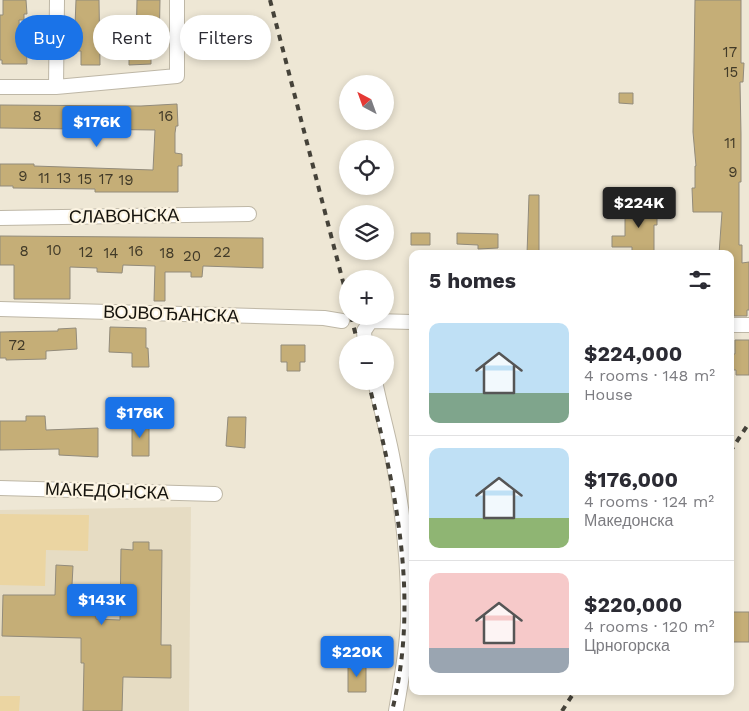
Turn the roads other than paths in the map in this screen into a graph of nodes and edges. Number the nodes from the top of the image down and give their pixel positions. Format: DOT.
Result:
graph roads {
  1 [pos="57,0"];
  2 [pos="177,0"];
  3 [pos="0,87"];
  4 [pos="56,87"];
  5 [pos="249,214"];
  6 [pos="0,218"];
  7 [pos="0,309"];
  8 [pos="339,320"];
  9 [pos="409,322"];
  10 [pos="734,325"];
  11 [pos="749,325"];
  12 [pos="364,335"];
  13 [pos="376,390"];
  14 [pos="0,488"];
  15 [pos="215,494"];
  16 [pos="396,711"];
  1 -- 4 [label="street"];
  2 -- 4 [label="street"];
  3 -- 4 [label="street"];
  5 -- 6 [label="street, СЛАВОНСКА"];
  7 -- 8 [label="street, ВОЈВОЂАНСКА"];
  9 -- 12 [label="street"];
  10 -- 11 [label="street"];
  13 -- 16 [label="street"];
  14 -- 15 [label="street, МАКЕДОНСКА"];
}
